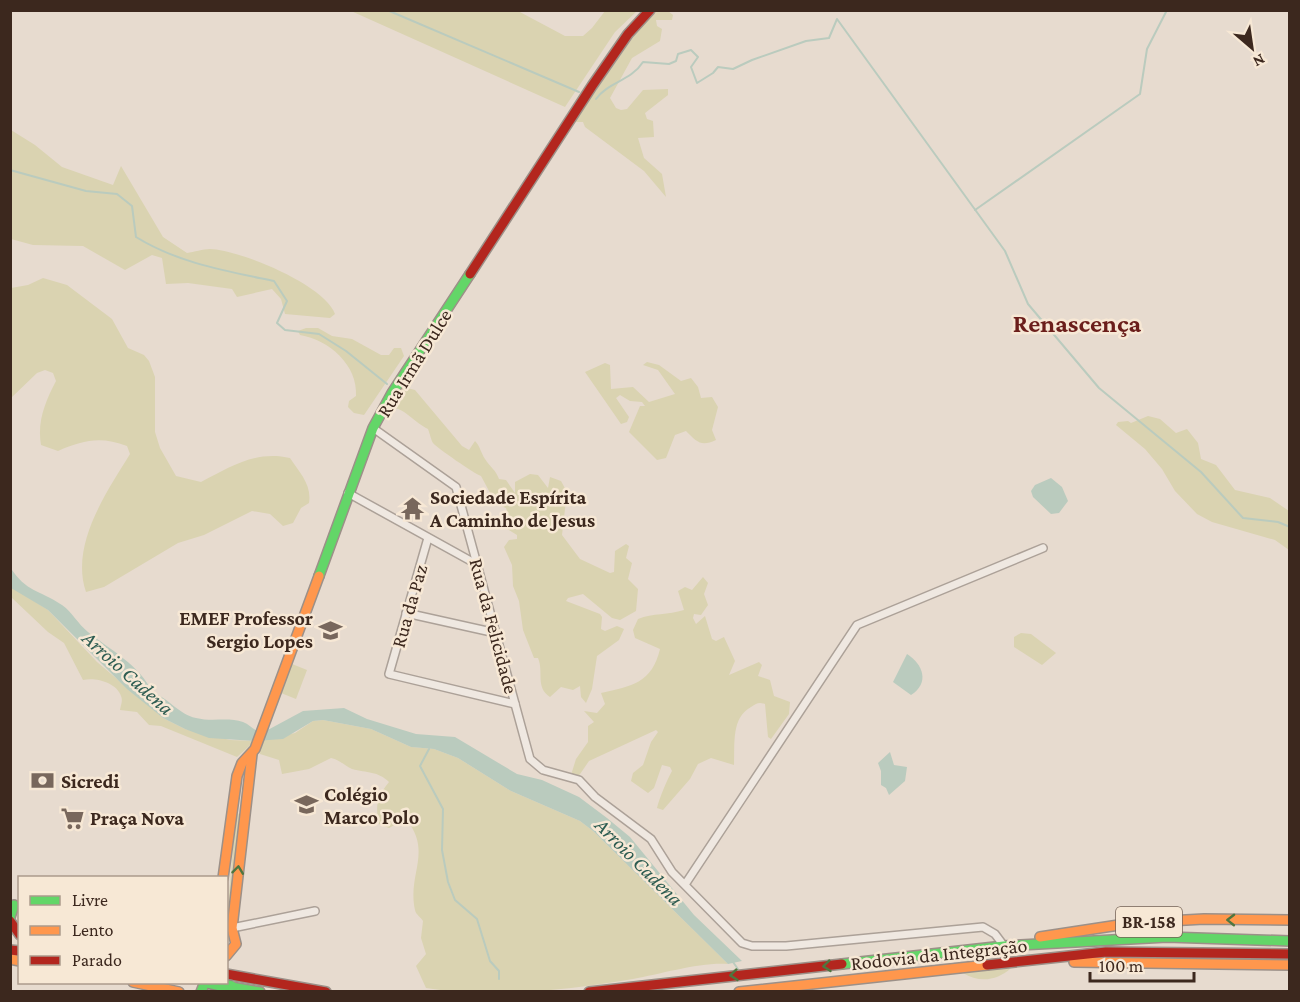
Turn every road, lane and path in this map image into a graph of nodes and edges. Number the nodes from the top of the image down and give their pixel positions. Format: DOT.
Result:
graph roads {
  1 [pos="650,10"];
  2 [pos="373,428"];
  3 [pos="348,493"];
  4 [pos="428,538"];
  5 [pos="1043,548"];
  6 [pos="478,565"];
  7 [pos="406,613"];
  8 [pos="496,633"];
  9 [pos="515,704"];
  10 [pos="253,751"];
  11 [pos="233,793"];
  12 [pos="245,810"];
  13 [pos="223,876"];
  14 [pos="686,883"];
  15 [pos="13,910"];
  16 [pos="315,911"];
  17 [pos="1290,920"];
  18 [pos="229,926"];
  19 [pos="18,928"];
  20 [pos="1290,941"];
  21 [pos="1007,946"];
  22 [pos="228,954"];
  23 [pos="1290,954"];
  24 [pos="1046,957"];
  25 [pos="1290,965"];
  26 [pos="230,979"];
  27 [pos="142,984"];
  28 [pos="179,992"];
  29 [pos="260,992"];
  30 [pos="326,992"];
  31 [pos="589,992"];
  32 [pos="739,992"];
  1 -- 2 [label="main road, Rua Irmã Dulce"];
  2 -- 3 [label="main road, Rua Irmã Dulce"];
  2 -- 6 [label="street, Rua da Felicidade"];
  3 -- 4 [label="street"];
  3 -- 10 [label="main road, Rua Irmã Dulce"];
  4 -- 6 [label="street"];
  4 -- 7 [label="street, Rua da Paz"];
  5 -- 14 [label="street"];
  6 -- 8 [label="street, Rua da Felicidade"];
  7 -- 8 [label="street"];
  7 -- 9 [label="street, Rua da Paz"];
  8 -- 9 [label="street, Rua da Felicidade"];
  9 -- 14 [label="street, Rua da Felicidade"];
  10 -- 11 [label="main road, Rua Irmã Dulce"];
  10 -- 12 [label="main road, Rua Irmã Dulce"];
  11 -- 12 [label="main road"];
  11 -- 13 [label="main road, Rua Irmã Dulce"];
  18 -- 12 [label="main road, Rua Irmã Dulce, one-way"];
  14 -- 21 [label="street"];
  15 -- 19 [label="main road"];
  16 -- 18 [label="street"];
  17 -- 21 [label="main road, BR-158, one-way"];
  18 -- 22 [label="main road, Rua Irmã Dulce"];
  20 -- 21 [label="main road, Rodovia da Integração"];
  21 -- 31 [label="main road, Rodovia da Integração / BR-158, one-way"];
  23 -- 24 [label="main road, Rodovia da Integração"];
  24 -- 25 [label="main road, BR-158"];
  24 -- 32 [label="main road, Rodovia da Integração / BR-158"];
  26 -- 29 [label="main road"];
  26 -- 30 [label="main road"];
  27 -- 28 [label="main road"];
}
